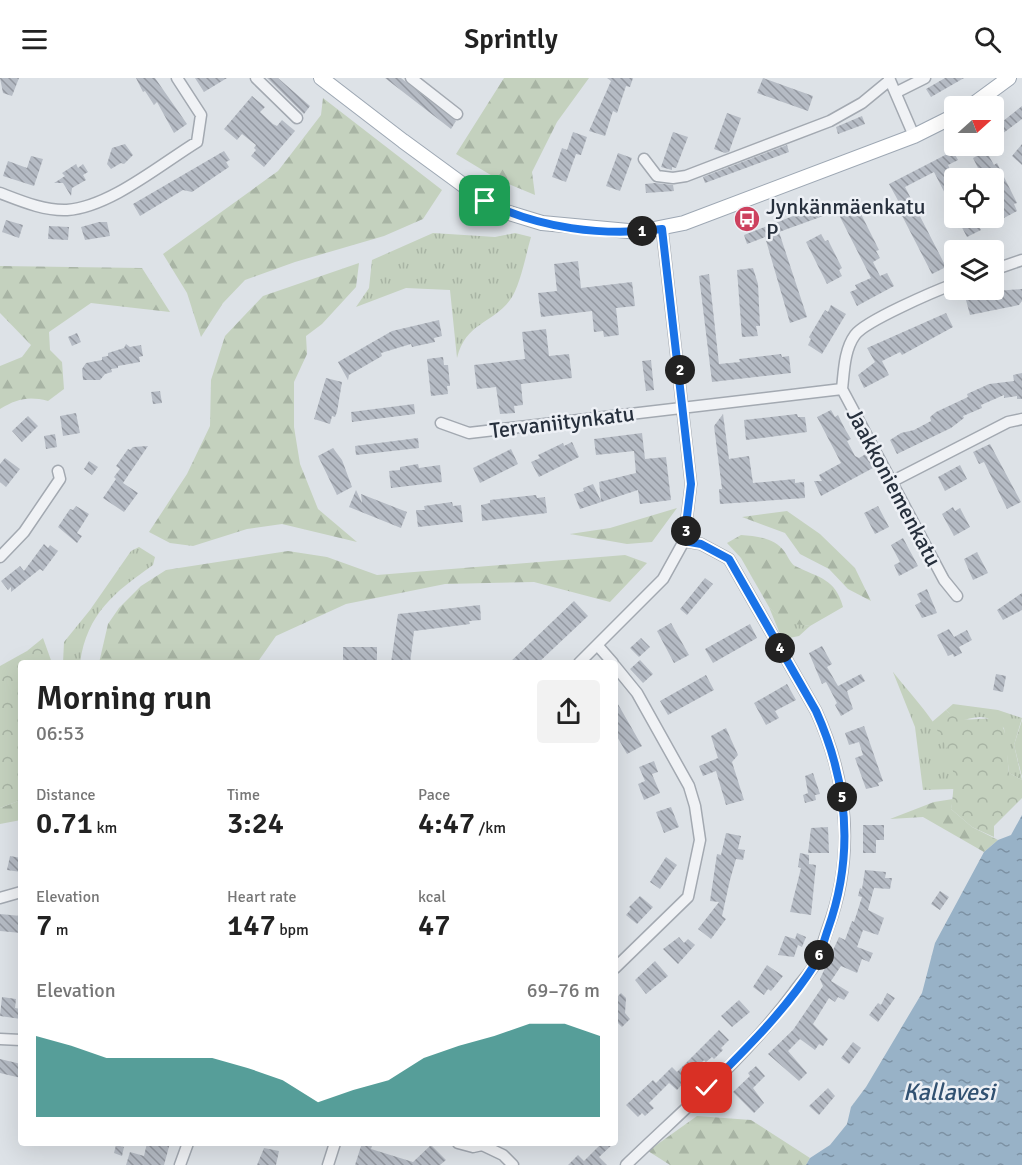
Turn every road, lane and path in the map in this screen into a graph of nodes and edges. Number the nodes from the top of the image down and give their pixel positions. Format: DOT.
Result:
graph roads {
  1 [pos="177,78"];
  2 [pos="256,78"];
  3 [pos="321,78"];
  4 [pos="411,78"];
  5 [pos="926,78"];
  6 [pos="1009,78"];
  7 [pos="889,79"];
  8 [pos="897,92"];
  9 [pos="985,96"];
  10 [pos="457,114"];
  11 [pos="297,118"];
  12 [pos="944,121"];
  13 [pos="914,136"];
  14 [pos="644,159"];
  15 [pos="0,193"];
  16 [pos="662,229"];
  17 [pos="1022,260"];
  18 [pos="1004,266"];
  19 [pos="944,288"];
  20 [pos="842,389"];
  21 [pos="683,408"];
  22 [pos="1022,419"];
  23 [pos="441,423"];
  24 [pos="58,471"];
  25 [pos="893,481"];
  26 [pos="684,541"];
  27 [pos="0,557"];
  28 [pos="957,596"];
  29 [pos="598,646"];
  30 [pos="582,660"];
  31 [pos="610,660"];
  32 [pos="618,669"];
  33 [pos="18,893"];
  34 [pos="0,898"];
  35 [pos="618,965"];
  36 [pos="0,1039"];
  37 [pos="18,1040"];
  38 [pos="187,1146"];
  39 [pos="334,1146"];
  40 [pos="486,1146"];
  41 [pos="180,1165"];
  42 [pos="328,1165"];
  43 [pos="513,1165"];
  44 [pos="626,1165"];
  1 -- 15 [label="street"];
  2 -- 11 [label="street"];
  3 -- 16 [label="main road"];
  4 -- 10 [label="street"];
  5 -- 8 [label="street"];
  6 -- 9 [label="main road"];
  7 -- 8 [label="street"];
  7 -- 14 [label="street"];
  8 -- 13 [label="street"];
  12 -- 13 [label="main road"];
  13 -- 16 [label="main road"];
  16 -- 21 [label="street"];
  17 -- 18 [label="street"];
  19 -- 20 [label="street"];
  20 -- 21 [label="street, Jaakkoniemenkatu"];
  20 -- 25 [label="street, Jaakkoniemenkatu"];
  21 -- 23 [label="street, Tervaniitynkatu"];
  21 -- 26 [label="street"];
  22 -- 25 [label="street"];
  24 -- 27 [label="street"];
  25 -- 28 [label="street, Jaakkoniemenkatu"];
  26 -- 29 [label="street"];
  26 -- 44 [label="street"];
  29 -- 30 [label="street"];
  29 -- 31 [label="street"];
  32 -- 35 [label="street"];
  33 -- 34 [label="street"];
  36 -- 37 [label="street"];
  38 -- 41 [label="street"];
  39 -- 42 [label="street"];
  40 -- 43 [label="street"];
}
